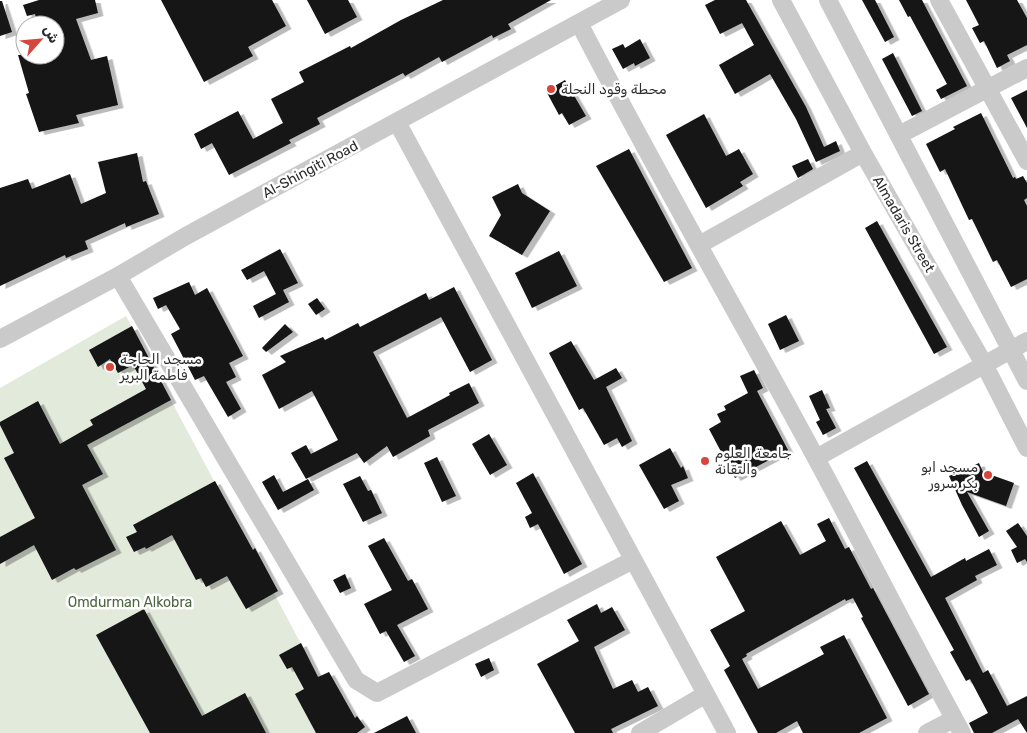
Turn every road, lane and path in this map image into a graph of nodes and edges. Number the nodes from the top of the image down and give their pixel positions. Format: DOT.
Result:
graph roads {
  1 [pos="621,0"];
  2 [pos="780,0"];
  3 [pos="828,0"];
  4 [pos="939,0"];
  5 [pos="579,23"];
  6 [pos="1027,68"];
  7 [pos="988,89"];
  8 [pos="397,122"];
  9 [pos="899,135"];
  10 [pos="864,153"];
  11 [pos="1027,161"];
  12 [pos="699,245"];
  13 [pos="118,276"];
  14 [pos="0,339"];
  15 [pos="1027,341"];
  16 [pos="1010,350"];
  17 [pos="984,364"];
  18 [pos="1027,381"];
  19 [pos="1027,448"];
  20 [pos="816,458"];
  21 [pos="633,560"];
  22 [pos="706,694"];
  23 [pos="958,726"];
  24 [pos="640,733"];
  25 [pos="727,733"];
  26 [pos="927,733"];
  1 -- 5 [label="street, Al-Shingiti Road"];
  2 -- 10 [label="street, Almadaris Street"];
  3 -- 9 [label="street"];
  4 -- 7 [label="street"];
  5 -- 8 [label="street, Al-Shingiti Road"];
  5 -- 12 [label="street"];
  6 -- 7 [label="street"];
  7 -- 9 [label="street"];
  7 -- 11 [label="street"];
  8 -- 13 [label="street, Al-Shingiti Road"];
  8 -- 21 [label="street"];
  9 -- 16 [label="street"];
  10 -- 12 [label="street"];
  10 -- 17 [label="street, Almadaris Street"];
  12 -- 20 [label="street"];
  13 -- 14 [label="street, Al-Shingiti Road"];
  13 -- 21 [label="street"];
  15 -- 16 [label="street"];
  16 -- 17 [label="street"];
  16 -- 18 [label="street"];
  17 -- 19 [label="street, Almadaris Street"];
  17 -- 20 [label="street"];
  20 -- 23 [label="street"];
  21 -- 22 [label="street"];
  22 -- 24 [label="street"];
  22 -- 25 [label="street"];
  23 -- 26 [label="street"];
}
